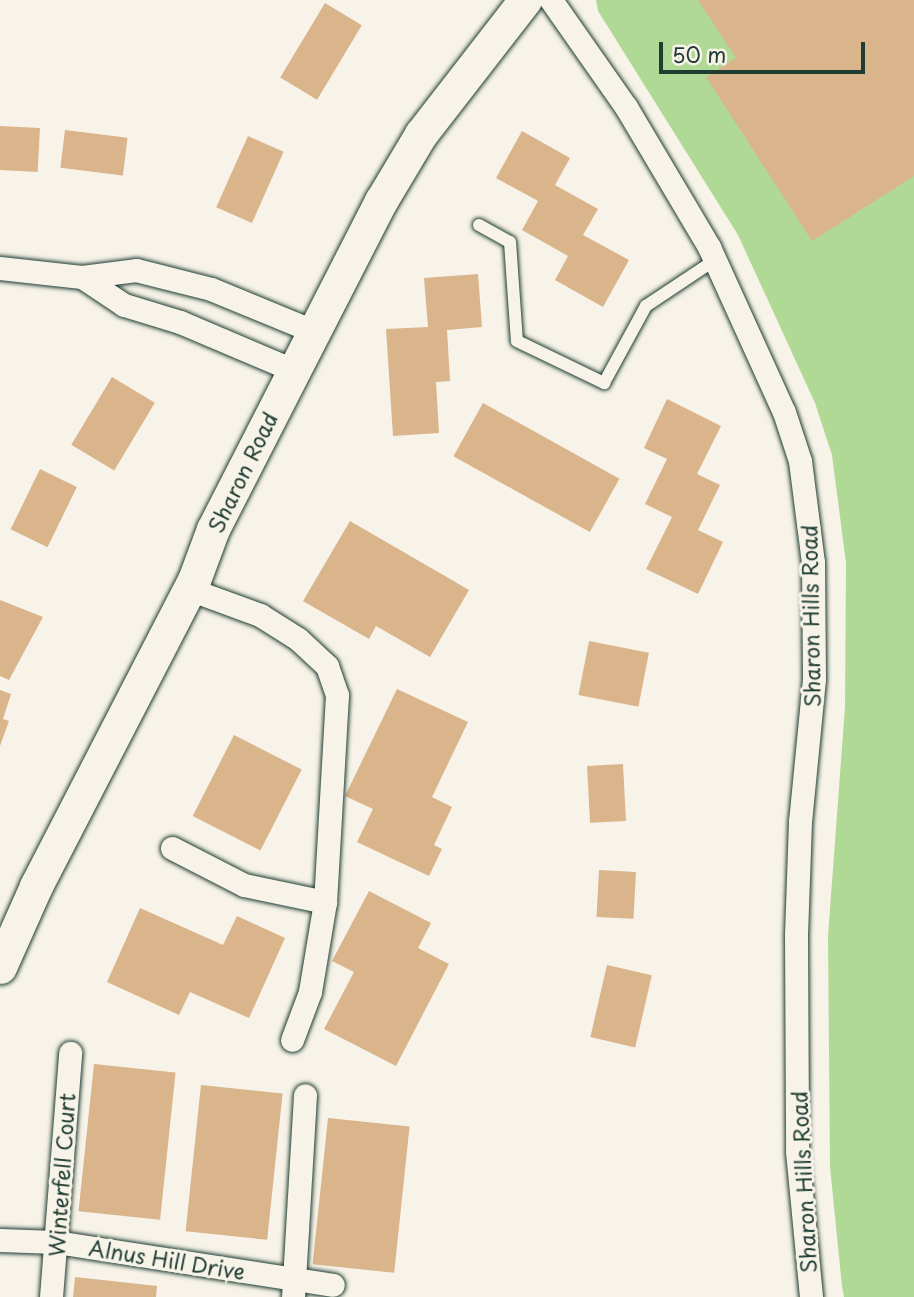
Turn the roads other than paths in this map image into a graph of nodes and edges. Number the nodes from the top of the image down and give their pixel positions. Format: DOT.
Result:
graph roads {
  1 [pos="525,0"];
  2 [pos="551,0"];
  3 [pos="479,225"];
  4 [pos="715,260"];
  5 [pos="0,268"];
  6 [pos="82,277"];
  7 [pos="313,331"];
  8 [pos="293,370"];
  9 [pos="189,589"];
  10 [pos="172,848"];
  11 [pos="325,902"];
  12 [pos="0,967"];
  13 [pos="292,1040"];
  14 [pos="70,1053"];
  15 [pos="305,1095"];
  16 [pos="0,1240"];
  17 [pos="56,1242"];
  18 [pos="332,1285"];
  19 [pos="294,1288"];
  20 [pos="51,1297"];
  21 [pos="811,1297"];
  1 -- 7 [label="main road, Sharon Road"];
  2 -- 4 [label="street, Sharon Hills Road"];
  3 -- 4 [label="lane"];
  4 -- 21 [label="street, Sharon Hills Road"];
  5 -- 6 [label="street"];
  6 -- 7 [label="street"];
  6 -- 8 [label="street"];
  7 -- 8 [label="main road, Sharon Road"];
  8 -- 9 [label="main road, Sharon Road"];
  9 -- 11 [label="street"];
  9 -- 12 [label="main road, Sharon Road"];
  10 -- 11 [label="street"];
  11 -- 13 [label="street"];
  14 -- 17 [label="street, Winterfell Court"];
  15 -- 19 [label="street"];
  16 -- 17 [label="street, Alnus Hill Drive"];
  17 -- 19 [label="street, Alnus Hill Drive"];
  17 -- 20 [label="street, Winterfell Court"];
  18 -- 19 [label="street, Alnus Hill Drive"];
}
